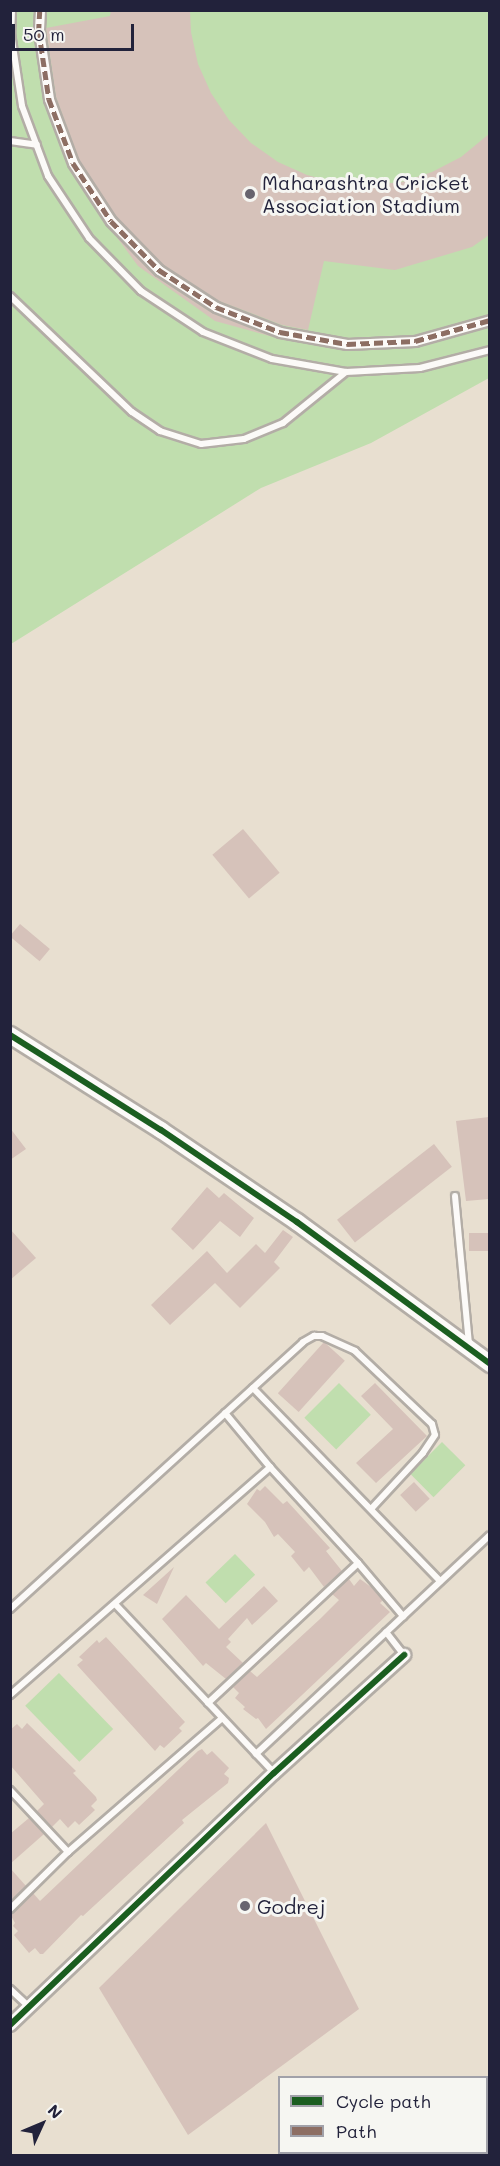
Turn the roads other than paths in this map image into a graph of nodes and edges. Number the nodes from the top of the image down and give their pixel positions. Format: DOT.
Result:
graph roads {
  1 [pos="12,10"];
  2 [pos="40,10"];
  3 [pos="11,33"];
  4 [pos="10,141"];
  5 [pos="37,145"];
  6 [pos="10,296"];
  7 [pos="489,320"];
  8 [pos="489,350"];
  9 [pos="346,372"];
  10 [pos="10,1035"];
  11 [pos="455,1197"];
  12 [pos="470,1350"];
  13 [pos="489,1364"];
  14 [pos="253,1388"];
  15 [pos="225,1413"];
  16 [pos="270,1467"];
  17 [pos="371,1509"];
  18 [pos="489,1535"];
  19 [pos="358,1563"];
  20 [pos="440,1581"];
  21 [pos="115,1604"];
  22 [pos="10,1609"];
  23 [pos="403,1616"];
  24 [pos="386,1632"];
  25 [pos="404,1656"];
  26 [pos="10,1695"];
  27 [pos="208,1703"];
  28 [pos="222,1718"];
  29 [pos="256,1754"];
  30 [pos="274,1773"];
  31 [pos="10,1790"];
  32 [pos="68,1852"];
  33 [pos="10,1909"];
  34 [pos="10,1989"];
  35 [pos="29,2007"];
  36 [pos="10,2025"];
  1 -- 3 [label="lane"];
  2 -- 7 [label="street"];
  3 -- 5 [label="lane"];
  4 -- 5 [label="lane"];
  5 -- 9 [label="lane"];
  6 -- 9 [label="lane"];
  8 -- 9 [label="lane"];
  10 -- 12 [label="street"];
  11 -- 12 [label="lane"];
  12 -- 13 [label="street"];
  14 -- 15 [label="lane"];
  14 -- 17 [label="lane"];
  14 -- 17 [label="lane"];
  15 -- 16 [label="lane"];
  15 -- 22 [label="lane"];
  16 -- 19 [label="lane"];
  16 -- 21 [label="lane"];
  17 -- 20 [label="lane"];
  18 -- 20 [label="lane"];
  19 -- 23 [label="lane"];
  19 -- 27 [label="lane"];
  20 -- 23 [label="lane"];
  21 -- 26 [label="lane"];
  21 -- 27 [label="lane"];
  23 -- 24 [label="lane"];
  24 -- 25 [label="lane"];
  24 -- 29 [label="lane"];
  25 -- 30 [label="street"];
  27 -- 28 [label="lane"];
  28 -- 29 [label="lane"];
  28 -- 32 [label="lane"];
  29 -- 30 [label="lane"];
  30 -- 35 [label="street"];
  31 -- 32 [label="lane"];
  32 -- 33 [label="lane"];
  34 -- 35 [label="lane"];
  35 -- 36 [label="street"];
}
